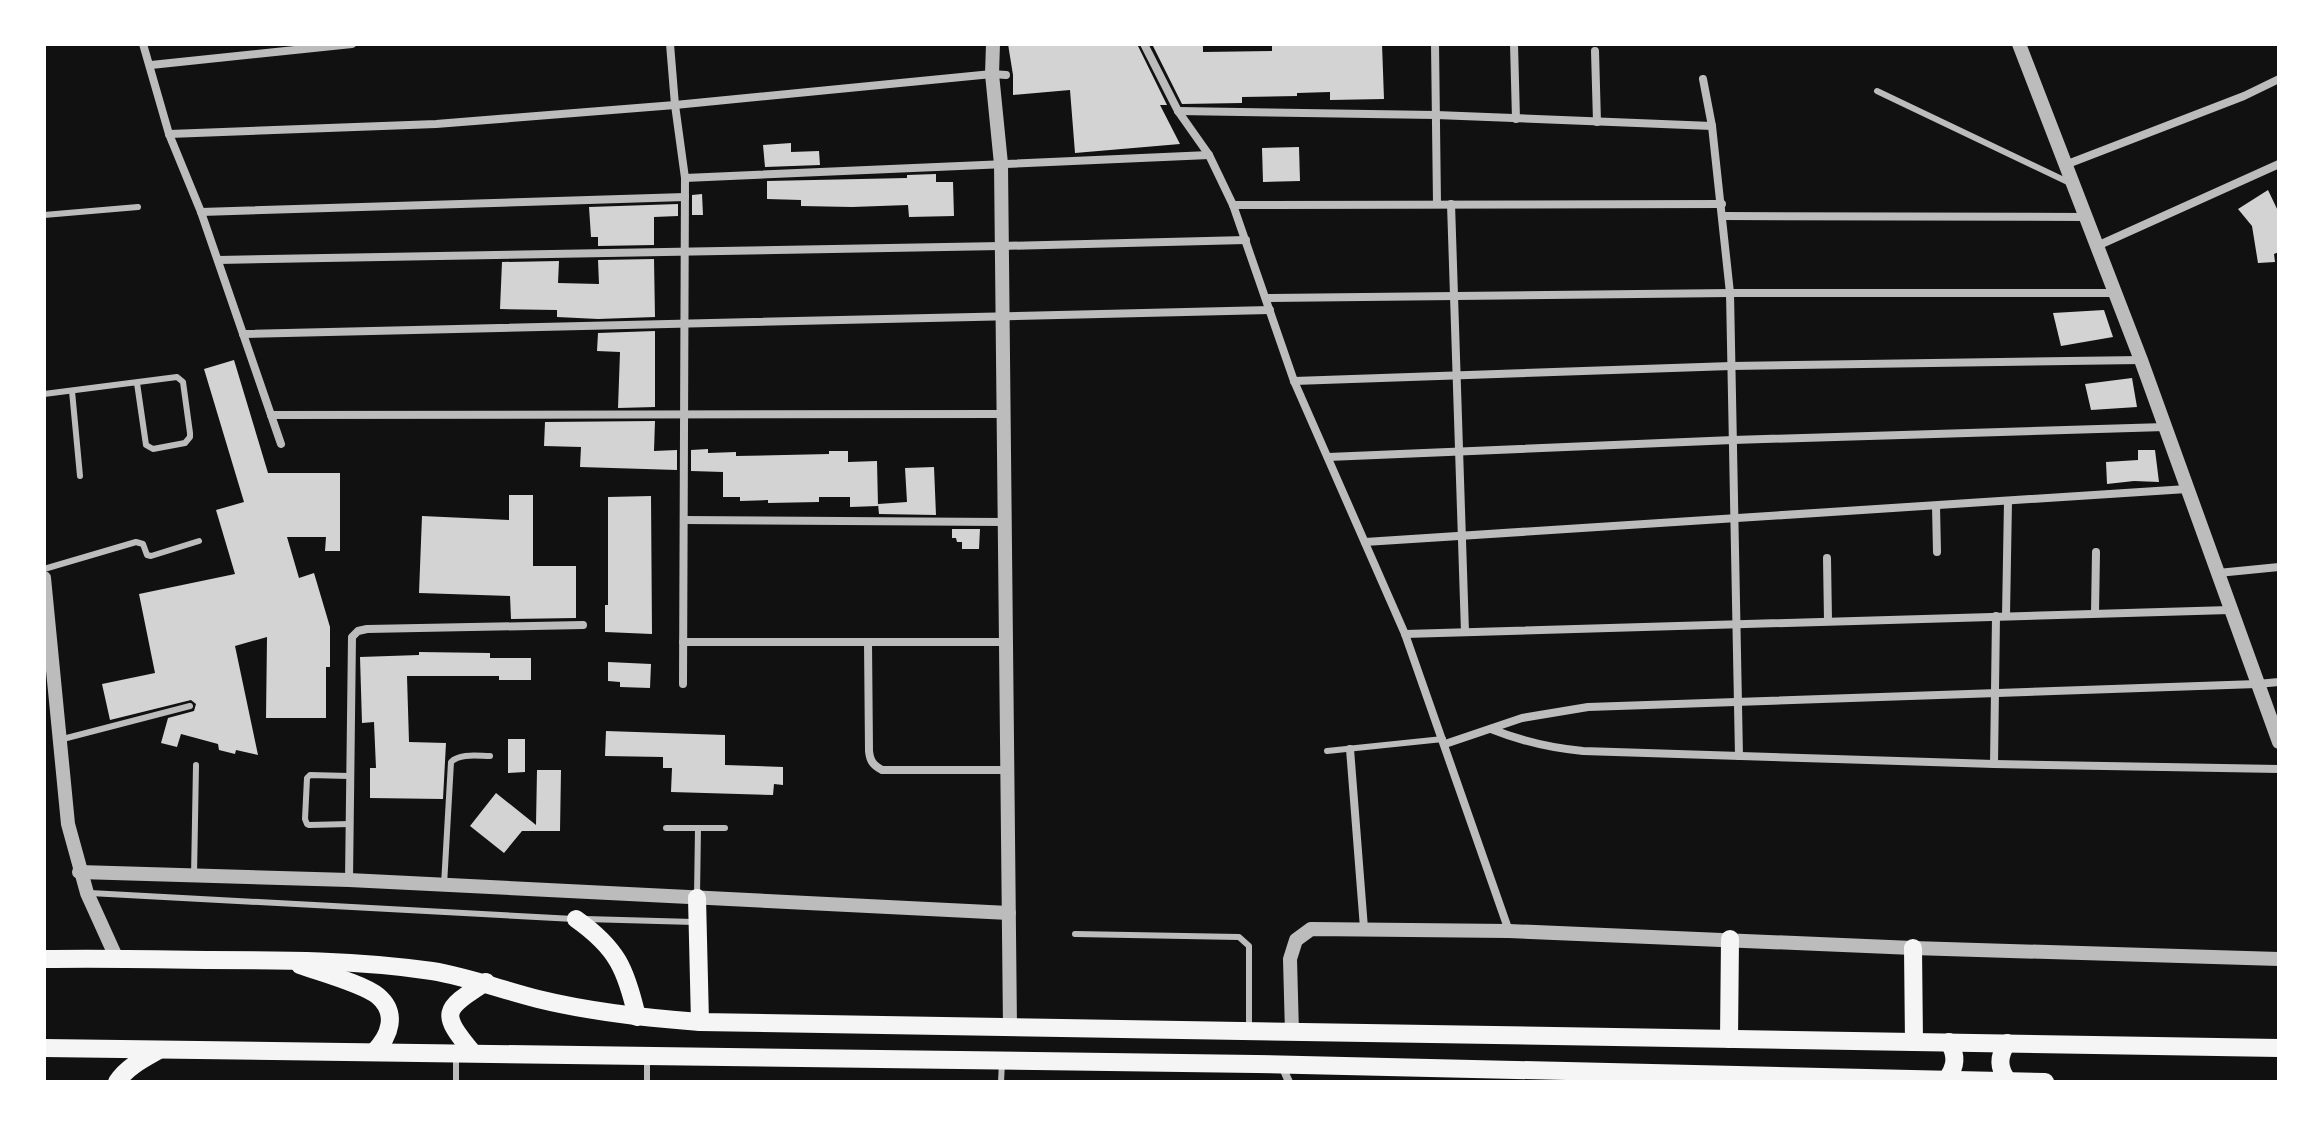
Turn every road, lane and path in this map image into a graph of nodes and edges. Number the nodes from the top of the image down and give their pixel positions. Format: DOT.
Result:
graph roads {
  1 [pos="143,44"];
  2 [pos="352,44"];
  3 [pos="670,44"];
  4 [pos="993,44"];
  5 [pos="1144,44"];
  6 [pos="1435,44"];
  7 [pos="1514,44"];
  8 [pos="2019,44"];
  9 [pos="1595,51"];
  10 [pos="151,65"];
  11 [pos="999,75"];
  12 [pos="1703,79"];
  13 [pos="2279,79"];
  14 [pos="1877,91"];
  15 [pos="675,105"];
  16 [pos="1178,111"];
  17 [pos="1436,115"];
  18 [pos="1516,119"];
  19 [pos="1597,122"];
  20 [pos="1712,126"];
  21 [pos="169,134"];
  22 [pos="1209,155"];
  23 [pos="1001,164"];
  24 [pos="2279,164"];
  25 [pos="2065,165"];
  26 [pos="685,178"];
  27 [pos="2073,185"];
  28 [pos="685,197"];
  29 [pos="1437,204"];
  30 [pos="1451,204"];
  31 [pos="1722,204"];
  32 [pos="1233,205"];
  33 [pos="138,207"];
  34 [pos="201,212"];
  35 [pos="44,215"];
  36 [pos="1723,216"];
  37 [pos="2085,217"];
  38 [pos="1246,240"];
  39 [pos="1001,246"];
  40 [pos="2097,246"];
  41 [pos="685,252"];
  42 [pos="218,260"];
  43 [pos="1730,293"];
  44 [pos="2115,293"];
  45 [pos="1455,296"];
  46 [pos="1266,298"];
  47 [pos="1270,310"];
  48 [pos="1002,316"];
  49 [pos="685,324"];
  50 [pos="243,334"];
  51 [pos="2141,360"];
  52 [pos="1731,366"];
  53 [pos="1457,375"];
  54 [pos="1294,381"];
  55 [pos="137,383"];
  56 [pos="72,391"];
  57 [pos="44,394"];
  58 [pos="684,414"];
  59 [pos="1002,414"];
  60 [pos="271,415"];
  61 [pos="2165,427"];
  62 [pos="1733,440"];
  63 [pos="281,444"];
  64 [pos="1460,452"];
  65 [pos="1328,457"];
  66 [pos="80,476"];
  67 [pos="2187,489"];
  68 [pos="2008,501"];
  69 [pos="1936,506"];
  70 [pos="1734,519"];
  71 [pos="684,520"];
  72 [pos="1003,522"];
  73 [pos="1462,537"];
  74 [pos="199,541"];
  75 [pos="1365,542"];
  76 [pos="1937,552"];
  77 [pos="2096,552"];
  78 [pos="1827,558"];
  79 [pos="2279,567"];
  80 [pos="44,569"];
  81 [pos="2218,573"];
  82 [pos="44,578"];
  83 [pos="2230,610"];
  84 [pos="46,612"];
  85 [pos="2095,613"];
  86 [pos="2001,616"];
  87 [pos="1828,621"];
  88 [pos="1736,624"];
  89 [pos="583,625"];
  90 [pos="1465,632"];
  91 [pos="1405,634"];
  92 [pos="683,642"];
  93 [pos="868,642"];
  94 [pos="1005,642"];
  95 [pos="2279,682"];
  96 [pos="683,684"];
  97 [pos="2257,684"];
  98 [pos="1995,692"];
  99 [pos="1738,701"];
  100 [pos="190,706"];
  101 [pos="1490,728"];
  102 [pos="59,740"];
  103 [pos="1444,742"];
  104 [pos="2279,742"];
  105 [pos="1350,749"];
  106 [pos="1327,751"];
  107 [pos="490,756"];
  108 [pos="1739,756"];
  109 [pos="1994,764"];
  110 [pos="196,765"];
  111 [pos="2279,769"];
  112 [pos="1007,770"];
  113 [pos="349,776"];
  114 [pos="350,824"];
  115 [pos="666,828"];
  116 [pos="698,828"];
  117 [pos="725,828"];
  118 [pos="79,872"];
  119 [pos="194,876"];
  120 [pos="349,880"];
  121 [pos="444,885"];
  122 [pos="87,893"];
  123 [pos="697,898"];
  124 [pos="1009,913"];
  125 [pos="576,919"];
  126 [pos="698,922"];
  127 [pos="1364,928"];
  128 [pos="1509,931"];
  129 [pos="1075,934"];
  130 [pos="1730,939"];
  131 [pos="1913,948"];
  132 [pos="116,957"];
  133 [pos="44,959"];
  134 [pos="283,959"];
  135 [pos="2279,959"];
  136 [pos="486,982"];
  137 [pos="637,1017"];
  138 [pos="700,1022"];
  139 [pos="1010,1028"];
  140 [pos="1249,1032"];
  141 [pos="1292,1033"];
  142 [pos="1729,1039"];
  143 [pos="1914,1042"];
  144 [pos="1949,1042"];
  145 [pos="2007,1043"];
  146 [pos="44,1048"];
  147 [pos="2279,1048"];
  148 [pos="160,1049"];
  149 [pos="374,1052"];
  150 [pos="464,1053"];
  151 [pos="647,1056"];
  152 [pos="1002,1061"];
  153 [pos="1285,1074"];
  154 [pos="1750,1078"];
  155 [pos="1832,1079"];
  156 [pos="1947,1079"];
  157 [pos="1987,1081"];
  158 [pos="2008,1081"];
  159 [pos="117,1082"];
  160 [pos="456,1082"];
  161 [pos="647,1082"];
  162 [pos="1001,1082"];
  163 [pos="2045,1082"];
  1 -- 10 [label="street"];
  2 -- 10 [label="street"];
  3 -- 15 [label="street"];
  4 -- 11 [label="street"];
  5 -- 16 [label="street"];
  6 -- 17 [label="street"];
  7 -- 18 [label="street"];
  8 -- 25 [label="street"];
  9 -- 19 [label="street"];
  10 -- 21 [label="street"];
  11 -- 15 [label="street"];
  11 -- 23 [label="street"];
  12 -- 20 [label="street"];
  13 -- 25 [label="street"];
  14 -- 27 [label="lane"];
  15 -- 21 [label="street"];
  15 -- 26 [label="street"];
  16 -- 17 [label="street"];
  16 -- 22 [label="street"];
  17 -- 18 [label="street"];
  17 -- 29 [label="street"];
  18 -- 19 [label="street"];
  19 -- 20 [label="street"];
  20 -- 31 [label="street"];
  21 -- 34 [label="street"];
  22 -- 23 [label="street"];
  22 -- 32 [label="street"];
  23 -- 26 [label="street"];
  23 -- 39 [label="street"];
  24 -- 40 [label="street"];
  25 -- 27 [label="street"];
  26 -- 28 [label="street"];
  27 -- 37 [label="street"];
  28 -- 34 [label="street"];
  28 -- 41 [label="street"];
  29 -- 30 [label="street"];
  29 -- 32 [label="street"];
  30 -- 31 [label="street"];
  30 -- 45 [label="street"];
  31 -- 36 [label="street"];
  32 -- 38 [label="street"];
  33 -- 35 [label="lane"];
  34 -- 42 [label="street"];
  36 -- 37 [label="street"];
  36 -- 43 [label="street"];
  37 -- 40 [label="street"];
  38 -- 39 [label="street"];
  38 -- 46 [label="street"];
  39 -- 41 [label="street"];
  39 -- 48 [label="street"];
  40 -- 44 [label="street"];
  41 -- 42 [label="street"];
  41 -- 49 [label="street"];
  42 -- 50 [label="street"];
  43 -- 44 [label="street"];
  43 -- 45 [label="street"];
  43 -- 52 [label="street"];
  44 -- 51 [label="street"];
  45 -- 46 [label="street"];
  45 -- 53 [label="street"];
  46 -- 47 [label="street"];
  47 -- 48 [label="street"];
  47 -- 54 [label="street"];
  48 -- 49 [label="street"];
  48 -- 59 [label="street"];
  49 -- 50 [label="street"];
  49 -- 58 [label="street"];
  50 -- 60 [label="street"];
  51 -- 52 [label="street"];
  51 -- 61 [label="street"];
  52 -- 53 [label="street"];
  52 -- 62 [label="street"];
  53 -- 54 [label="street"];
  53 -- 64 [label="street"];
  54 -- 65 [label="street"];
  55 -- 55 [label="lane"];
  55 -- 56 [label="lane"];
  56 -- 57 [label="lane"];
  56 -- 66 [label="lane"];
  58 -- 59 [label="street"];
  58 -- 60 [label="street"];
  58 -- 71 [label="street"];
  59 -- 72 [label="street"];
  60 -- 63 [label="street"];
  61 -- 62 [label="street"];
  61 -- 67 [label="street"];
  62 -- 64 [label="street"];
  62 -- 70 [label="street"];
  64 -- 65 [label="street"];
  64 -- 73 [label="street"];
  65 -- 75 [label="street"];
  67 -- 68 [label="street"];
  67 -- 81 [label="street"];
  68 -- 69 [label="street"];
  68 -- 86 [label="street"];
  69 -- 70 [label="street"];
  69 -- 76 [label="street"];
  70 -- 73 [label="street"];
  70 -- 88 [label="street"];
  71 -- 72 [label="street"];
  71 -- 92 [label="street"];
  72 -- 94 [label="street"];
  73 -- 75 [label="street"];
  73 -- 90 [label="street"];
  74 -- 80 [label="lane"];
  75 -- 91 [label="street"];
  77 -- 85 [label="street"];
  78 -- 87 [label="street"];
  79 -- 81 [label="street"];
  81 -- 83 [label="street"];
  82 -- 84 [label="street"];
  83 -- 85 [label="street"];
  83 -- 97 [label="street"];
  84 -- 102 [label="street"];
  85 -- 86 [label="street"];
  86 -- 87 [label="street"];
  86 -- 98 [label="street"];
  87 -- 88 [label="street"];
  88 -- 90 [label="street"];
  88 -- 99 [label="street"];
  89 -- 113 [label="street"];
  90 -- 91 [label="street"];
  91 -- 103 [label="street"];
  92 -- 93 [label="street"];
  92 -- 96 [label="street"];
  93 -- 94 [label="street"];
  93 -- 112 [label="street"];
  94 -- 112 [label="street"];
  95 -- 97 [label="street"];
  97 -- 98 [label="street"];
  97 -- 104 [label="street"];
  98 -- 99 [label="street"];
  98 -- 109 [label="street"];
  99 -- 101 [label="street"];
  99 -- 108 [label="street"];
  100 -- 102 [label="lane"];
  101 -- 103 [label="street"];
  101 -- 108 [label="street"];
  102 -- 118 [label="street"];
  103 -- 105 [label="lane"];
  103 -- 128 [label="street"];
  105 -- 106 [label="lane"];
  105 -- 127 [label="street"];
  107 -- 121 [label="lane"];
  108 -- 109 [label="street"];
  109 -- 111 [label="street"];
  110 -- 119 [label="lane"];
  112 -- 124 [label="street"];
  113 -- 114 [label="street"];
  113 -- 114 [label="lane"];
  114 -- 120 [label="street"];
  115 -- 116 [label="lane"];
  116 -- 117 [label="lane"];
  116 -- 123 [label="lane"];
  118 -- 119 [label="street"];
  118 -- 122 [label="street"];
  119 -- 120 [label="street"];
  120 -- 121 [label="street"];
  121 -- 123 [label="street"];
  122 -- 125 [label="lane"];
  122 -- 132 [label="street"];
  123 -- 124 [label="street"];
  123 -- 126 [label="main road"];
  124 -- 139 [label="street"];
  125 -- 126 [label="lane"];
  125 -- 137 [label="main road"];
  126 -- 138 [label="main road"];
  127 -- 128 [label="street"];
  127 -- 141 [label="street"];
  128 -- 130 [label="street"];
  129 -- 140 [label="lane"];
  130 -- 131 [label="street"];
  130 -- 142 [label="main road"];
  131 -- 135 [label="street"];
  131 -- 143 [label="main road"];
  132 -- 133 [label="main road"];
  132 -- 134 [label="main road"];
  134 -- 136 [label="main road"];
  134 -- 149 [label="main road"];
  136 -- 137 [label="main road"];
  136 -- 150 [label="main road"];
  137 -- 138 [label="main road"];
  138 -- 139 [label="main road"];
  139 -- 140 [label="main road"];
  140 -- 141 [label="main road"];
  141 -- 142 [label="main road"];
  142 -- 143 [label="main road"];
  143 -- 144 [label="main road"];
  144 -- 145 [label="main road"];
  144 -- 156 [label="main road"];
  145 -- 147 [label="main road"];
  145 -- 158 [label="main road"];
  146 -- 148 [label="main road"];
  148 -- 149 [label="main road"];
  148 -- 159 [label="main road"];
  149 -- 150 [label="main road"];
  150 -- 151 [label="main road"];
  150 -- 160 [label="lane"];
  151 -- 152 [label="main road"];
  151 -- 161 [label="lane"];
  152 -- 153 [label="main road"];
  152 -- 162 [label="lane"];
  153 -- 154 [label="main road"];
  154 -- 155 [label="main road"];
  155 -- 156 [label="main road"];
  156 -- 157 [label="main road"];
  157 -- 158 [label="main road"];
  158 -- 163 [label="main road"];
}
